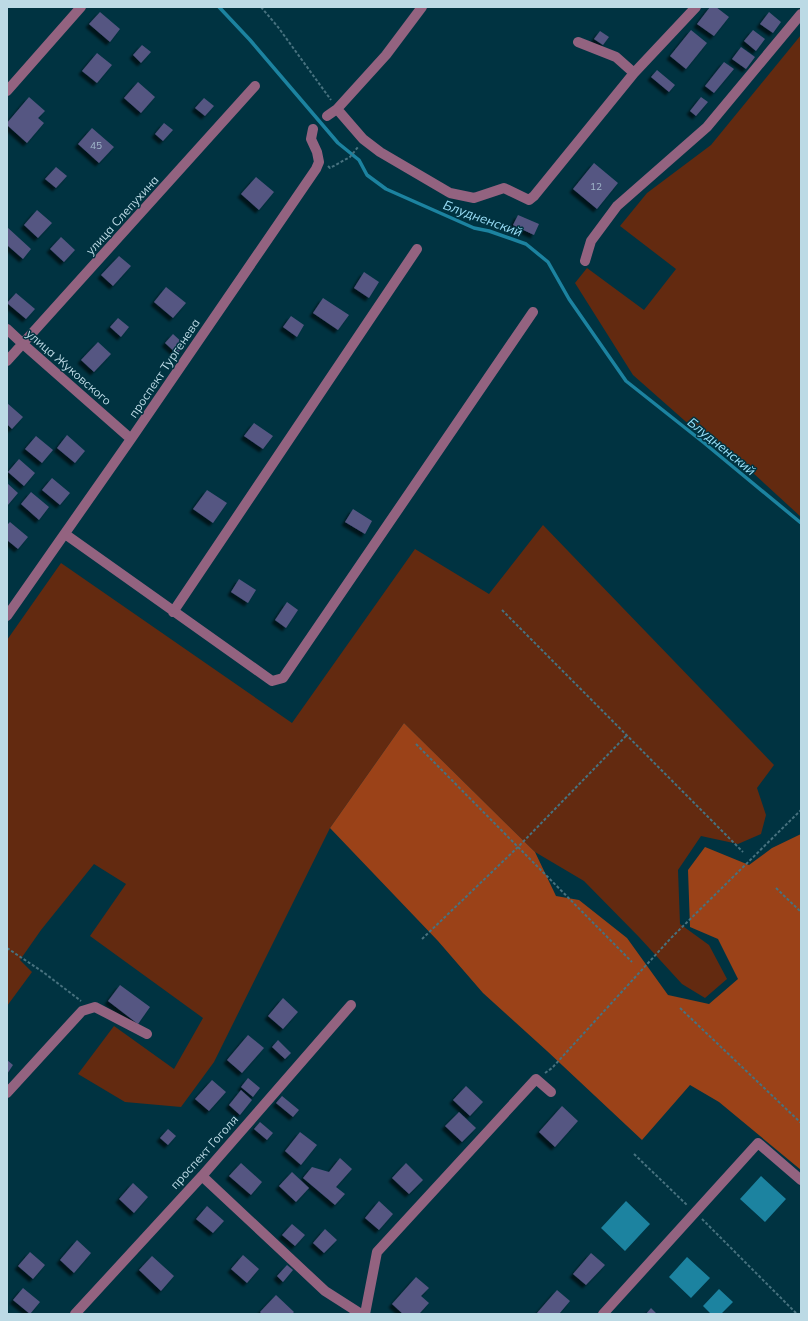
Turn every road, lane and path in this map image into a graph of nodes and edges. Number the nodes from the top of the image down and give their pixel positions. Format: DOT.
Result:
graph roads {
  1 [pos="81,7"];
  2 [pos="261,7"];
  3 [pos="422,7"];
  4 [pos="696,7"];
  5 [pos="801,14"];
  6 [pos="578,42"];
  7 [pos="634,73"];
  8 [pos="256,86"];
  9 [pos="7,91"];
  10 [pos="337,109"];
  11 [pos="326,116"];
  12 [pos="313,129"];
  13 [pos="354,151"];
  14 [pos="319,162"];
  15 [pos="417,249"];
  16 [pos="585,261"];
  17 [pos="533,312"];
  18 [pos="7,329"];
  19 [pos="23,344"];
  20 [pos="7,362"];
  21 [pos="131,439"];
  22 [pos="65,534"];
  23 [pos="502,610"];
  24 [pos="173,612"];
  25 [pos="7,616"];
  26 [pos="627,736"];
  27 [pos="416,744"];
  28 [pos="801,810"];
  29 [pos="518,847"];
  30 [pos="743,852"];
  31 [pos="776,888"];
  32 [pos="801,912"];
  33 [pos="422,939"];
  34 [pos="7,948"];
  35 [pos="632,962"];
  36 [pos="351,1005"];
  37 [pos="91,1008"];
  38 [pos="680,1008"];
  39 [pos="147,1034"];
  40 [pos="536,1079"];
  41 [pos="551,1092"];
  42 [pos="7,1093"];
  43 [pos="801,1124"];
  44 [pos="634,1154"];
  45 [pos="202,1176"];
  46 [pos="801,1180"];
  47 [pos="695,1213"];
  48 [pos="75,1314"];
  49 [pos="361,1314"];
  50 [pos="365,1314"];
  51 [pos="603,1314"];
  52 [pos="798,1314"];
  1 -- 9 [label="street"];
  2 -- 10 [label="path"];
  3 -- 10 [label="street"];
  4 -- 7 [label="street"];
  5 -- 16 [label="street"];
  6 -- 7 [label="street"];
  7 -- 10 [label="street"];
  8 -- 19 [label="street, улица Слепухина"];
  10 -- 11 [label="street"];
  12 -- 14 [label="street"];
  13 -- 14 [label="path"];
  14 -- 21 [label="street, проспект Тургенева"];
  15 -- 24 [label="street"];
  17 -- 24 [label="street"];
  18 -- 19 [label="street, улица Жуковского"];
  19 -- 20 [label="street, улица Слепухина"];
  19 -- 21 [label="street, улица Жуковского"];
  21 -- 22 [label="street, проспект Тургенева"];
  22 -- 24 [label="street"];
  22 -- 25 [label="street, проспект Тургенева"];
  23 -- 26 [label="path"];
  26 -- 29 [label="path"];
  26 -- 30 [label="path"];
  27 -- 29 [label="path"];
  28 -- 40 [label="path"];
  29 -- 33 [label="path"];
  29 -- 35 [label="path"];
  31 -- 32 [label="path"];
  34 -- 37 [label="path"];
  36 -- 45 [label="street, проспект Гоголя"];
  37 -- 39 [label="street"];
  37 -- 42 [label="street"];
  38 -- 43 [label="path"];
  40 -- 41 [label="street"];
  40 -- 50 [label="street"];
  44 -- 47 [label="path"];
  45 -- 48 [label="street, проспект Гоголя"];
  45 -- 49 [label="street"];
  46 -- 47 [label="street"];
  47 -- 51 [label="street"];
  47 -- 52 [label="path"];
}
